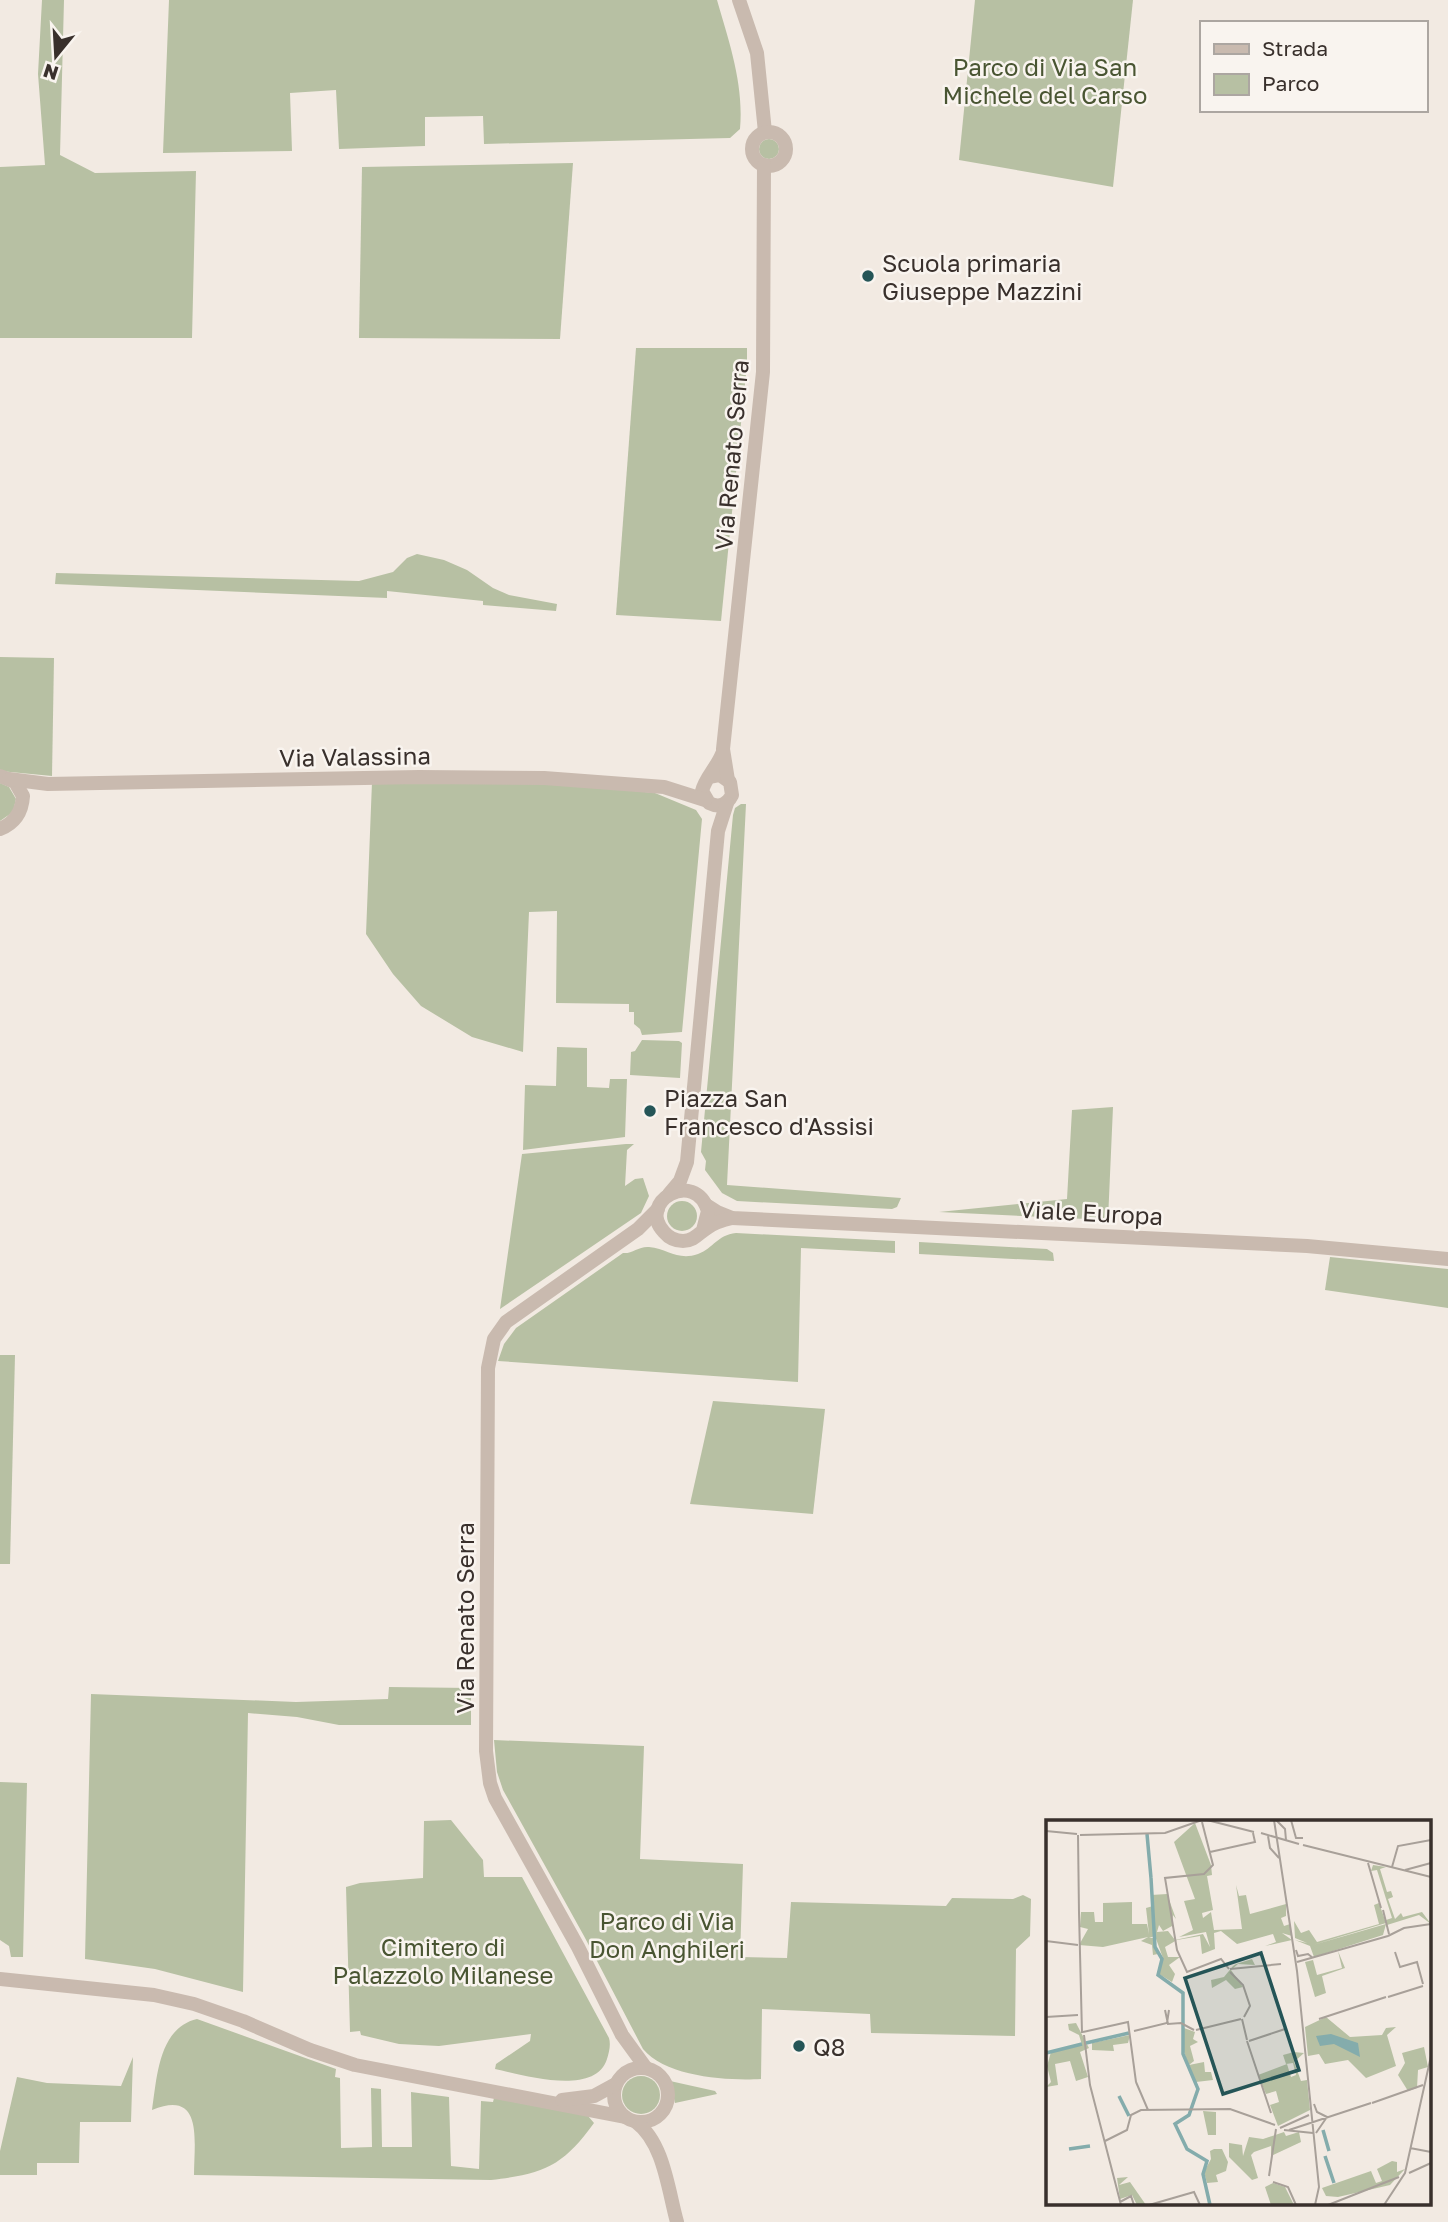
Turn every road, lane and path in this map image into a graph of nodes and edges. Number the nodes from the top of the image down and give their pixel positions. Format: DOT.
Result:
graph roads {
  1 [pos="738,0"];
  2 [pos="765,132"];
  3 [pos="764,165"];
  4 [pos="723,749"];
  5 [pos="5,778"];
  6 [pos="707,779"];
  7 [pos="728,780"];
  8 [pos="48,784"];
  9 [pos="664,787"];
  10 [pos="707,801"];
  11 [pos="22,802"];
  12 [pos="727,803"];
  13 [pos="0,829"];
  14 [pos="718,831"];
  15 [pos="687,1162"];
  16 [pos="669,1194"];
  17 [pos="702,1200"];
  18 [pos="658,1209"];
  19 [pos="732,1218"];
  20 [pos="703,1230"];
  21 [pos="628,1237"];
  22 [pos="669,1237"];
  23 [pos="1448,1259"];
  24 [pos="0,1979"];
  25 [pos="622,2035"];
  26 [pos="646,2068"];
  27 [pos="619,2079"];
  28 [pos="541,2101"];
  29 [pos="660,2115"];
  30 [pos="630,2119"];
  31 [pos="658,2153"];
  32 [pos="677,2222"];
  1 -- 2 [label="street"];
  2 -- 3 [label="street"];
  2 -- 3 [label="street"];
  3 -- 4 [label="street, Via Renato Serra"];
  4 -- 6 [label="street, Via Renato Serra"];
  4 -- 7 [label="street, Via Renato Serra"];
  5 -- 8 [label="street, Via Valassina"];
  5 -- 11 [label="street, Via Valassina"];
  6 -- 7 [label="street"];
  6 -- 9 [label="street, Via Valassina"];
  6 -- 10 [label="street"];
  7 -- 12 [label="street"];
  8 -- 9 [label="street, Via Valassina"];
  8 -- 11 [label="street"];
  9 -- 10 [label="street, Via Valassina"];
  10 -- 12 [label="street"];
  10 -- 14 [label="street"];
  11 -- 13 [label="street"];
  12 -- 14 [label="street"];
  14 -- 15 [label="street"];
  15 -- 16 [label="street"];
  15 -- 17 [label="street"];
  16 -- 17 [label="street"];
  16 -- 18 [label="street"];
  17 -- 19 [label="street, Viale Europa"];
  17 -- 20 [label="street"];
  18 -- 21 [label="street, Via Renato Serra"];
  18 -- 22 [label="street"];
  19 -- 20 [label="street, Viale Europa"];
  19 -- 23 [label="street, Viale Europa"];
  20 -- 22 [label="street"];
  21 -- 22 [label="street"];
  21 -- 25 [label="street, Via Renato Serra"];
  24 -- 28 [label="street"];
  25 -- 26 [label="street, Via Renato Serra"];
  25 -- 27 [label="street, Via Renato Serra"];
  26 -- 27 [label="street"];
  26 -- 29 [label="street"];
  27 -- 28 [label="street"];
  27 -- 30 [label="street"];
  28 -- 30 [label="street"];
  29 -- 30 [label="street"];
  29 -- 31 [label="street"];
  30 -- 31 [label="street"];
  31 -- 32 [label="street"];
}
